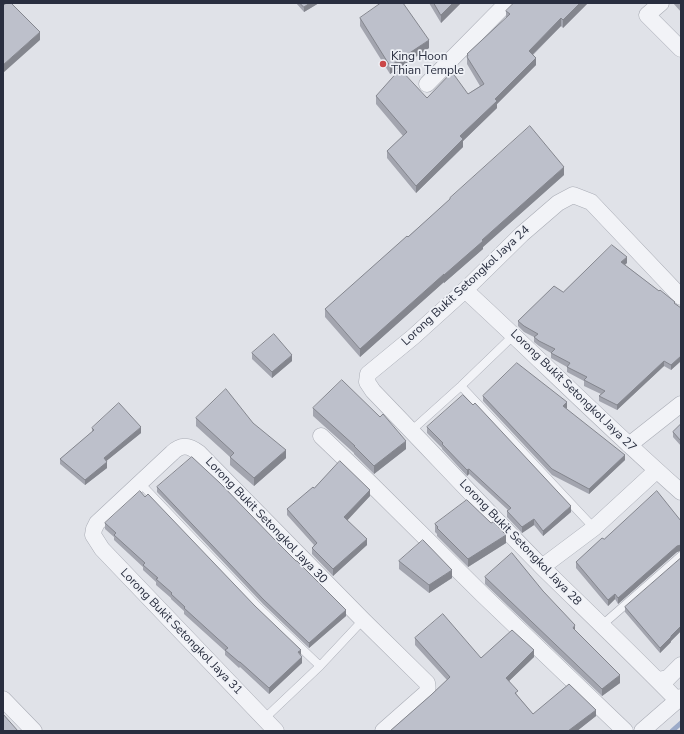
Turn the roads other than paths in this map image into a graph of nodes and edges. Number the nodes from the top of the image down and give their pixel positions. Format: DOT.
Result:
graph roads {
  1 [pos="507,3"];
  2 [pos="661,3"];
  3 [pos="681,50"];
  4 [pos="427,84"];
  5 [pos="465,290"];
  6 [pos="681,297"];
  7 [pos="514,335"];
  8 [pos="367,382"];
  9 [pos="462,386"];
  10 [pos="681,404"];
  11 [pos="411,431"];
  12 [pos="321,436"];
  13 [pos="629,445"];
  14 [pos="656,471"];
  15 [pos="140,483"];
  16 [pos="681,492"];
  17 [pos="594,528"];
  18 [pos="94,529"];
  19 [pos="681,556"];
  20 [pos="542,567"];
  21 [pos="363,620"];
  22 [pos="601,626"];
  23 [pos="681,665"];
  24 [pos="320,666"];
  25 [pos="658,680"];
  26 [pos="679,698"];
  27 [pos="3,699"];
  28 [pos="264,719"];
  29 [pos="34,731"];
  30 [pos="276,731"];
  31 [pos="383,731"];
  32 [pos="625,731"];
  33 [pos="642,731"];
  1 -- 4 [label="street"];
  2 -- 3 [label="street"];
  5 -- 6 [label="street, Lorong Bukit Setongkol Jaya 24"];
  5 -- 7 [label="street, Lorong Bukit Setongkol Jaya 27"];
  5 -- 8 [label="street, Lorong Bukit Setongkol Jaya 24"];
  7 -- 9 [label="lane"];
  7 -- 13 [label="street, Lorong Bukit Setongkol Jaya 27"];
  8 -- 11 [label="street, Lorong Bukit Setongkol Jaya 28"];
  9 -- 11 [label="lane"];
  9 -- 17 [label="lane"];
  10 -- 13 [label="street"];
  11 -- 20 [label="street, Lorong Bukit Setongkol Jaya 28"];
  12 -- 32 [label="street"];
  13 -- 14 [label="street, Lorong Bukit Setongkol Jaya 27"];
  14 -- 16 [label="street, Lorong Bukit Setongkol Jaya 27"];
  14 -- 17 [label="street"];
  15 -- 18 [label="street, Lorong Bukit Setongkol Jaya 30"];
  15 -- 21 [label="street, Lorong Bukit Setongkol Jaya 30"];
  15 -- 24 [label="lane"];
  17 -- 20 [label="street"];
  18 -- 28 [label="street, Lorong Bukit Setongkol Jaya 31"];
  19 -- 22 [label="lane"];
  20 -- 22 [label="street, Lorong Bukit Setongkol Jaya 28"];
  21 -- 24 [label="lane"];
  21 -- 31 [label="street, Lorong Bukit Setongkol Jaya 30"];
  22 -- 25 [label="street, Lorong Bukit Setongkol Jaya 28"];
  23 -- 25 [label="street"];
  24 -- 28 [label="lane"];
  25 -- 26 [label="street, Lorong Bukit Setongkol Jaya 28"];
  26 -- 33 [label="street"];
  27 -- 29 [label="street"];
  28 -- 30 [label="street, Lorong Bukit Setongkol Jaya 31"];
}
